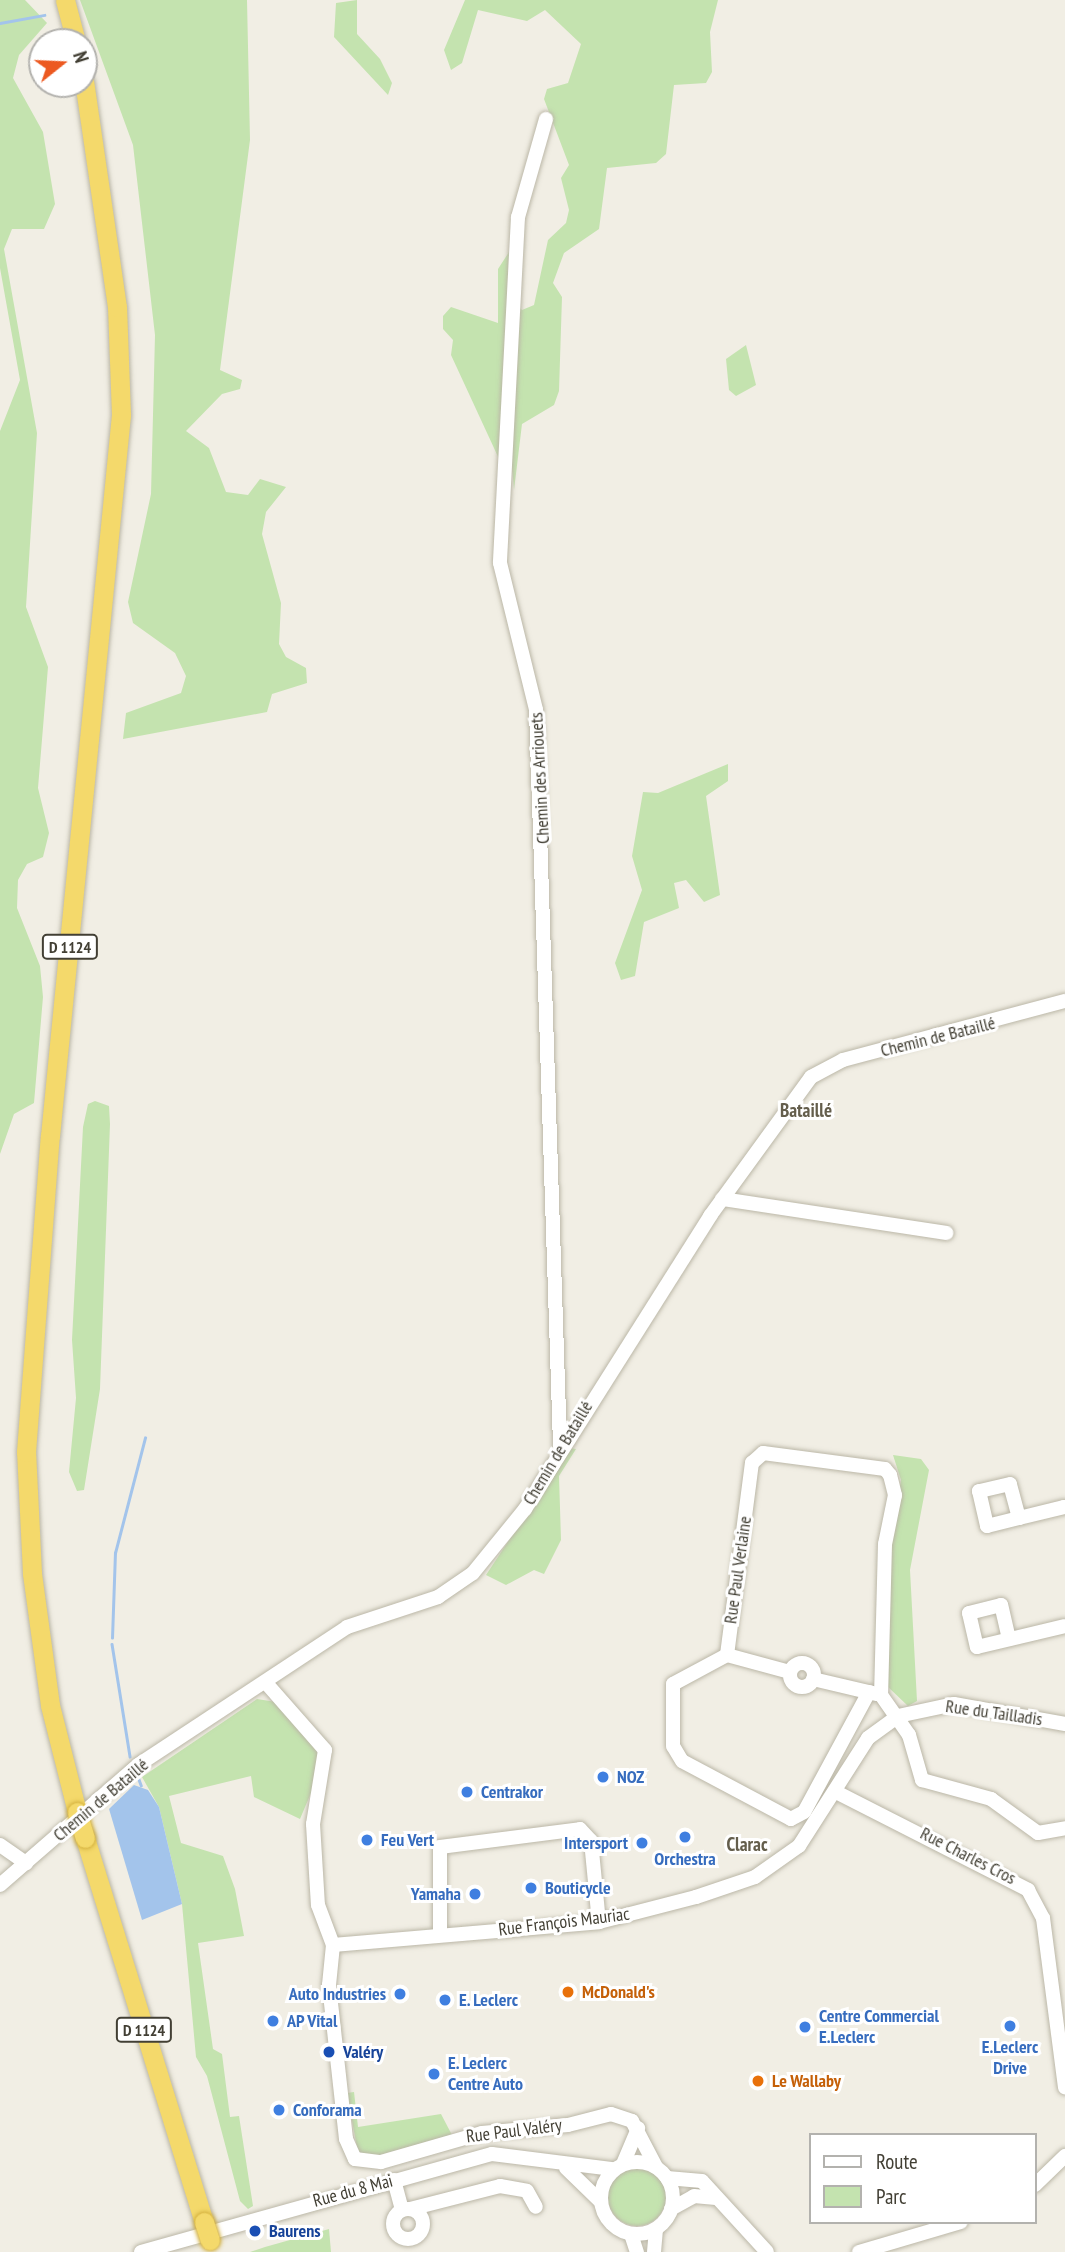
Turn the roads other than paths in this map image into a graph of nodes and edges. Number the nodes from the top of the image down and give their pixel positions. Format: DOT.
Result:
graph roads {
  1 [pos="65,0"];
  2 [pos="72,28"];
  3 [pos="86,98"];
  4 [pos="546,119"];
  5 [pos="1065,1001"];
  6 [pos="723,1199"];
  7 [pos="946,1233"];
  8 [pos="560,1447"];
  9 [pos="1065,1507"];
  10 [pos="1019,1518"];
  11 [pos="1065,1626"];
  12 [pos="1009,1639"];
  13 [pos="727,1655"];
  14 [pos="267,1684"];
  15 [pos="875,1694"];
  16 [pos="898,1716"];
  17 [pos="1065,1724"];
  18 [pos="836,1792"];
  19 [pos="1065,1828"];
  20 [pos="0,1845"];
  21 [pos="26,1863"];
  22 [pos="0,1885"];
  23 [pos="599,1922"];
  24 [pos="440,1934"];
  25 [pos="333,1945"];
  26 [pos="1065,2088"];
  27 [pos="638,2127"];
  28 [pos="1065,2157"];
  29 [pos="619,2166"];
  30 [pos="656,2167"];
  31 [pos="566,2168"];
  32 [pos="667,2178"];
  33 [pos="394,2180"];
  34 [pos="1037,2183"];
  35 [pos="716,2198"];
  36 [pos="600,2201"];
  37 [pos="536,2207"];
  38 [pos="671,2210"];
  39 [pos="954,2224"];
  40 [pos="656,2229"];
  41 [pos="631,2234"];
  42 [pos="209,2238"];
  43 [pos="141,2252"];
  44 [pos="637,2252"];
  45 [pos="654,2252"];
  46 [pos="767,2252"];
  47 [pos="859,2252"];
  1 -- 2 [label="highway"];
  3 -- 42 [label="highway, D 1124, bridge"];
  4 -- 8 [label="street, Chemin des Arriouets"];
  5 -- 6 [label="street, Chemin de Bataillé"];
  6 -- 7 [label="street"];
  6 -- 8 [label="street, Chemin de Bataillé"];
  8 -- 14 [label="street, Chemin de Bataillé"];
  9 -- 10 [label="street"];
  11 -- 12 [label="street"];
  13 -- 15 [label="street"];
  13 -- 15 [label="street, Rue Paul Verlaine"];
  13 -- 15 [label="street, Rue Paul Verlaine"];
  14 -- 21 [label="street, Chemin de Bataillé"];
  14 -- 25 [label="street"];
  15 -- 16 [label="street"];
  16 -- 17 [label="street, Rue du Tailladis"];
  16 -- 18 [label="street, Rue du Tailladis"];
  16 -- 19 [label="street"];
  18 -- 23 [label="street, Rue François Mauriac"];
  18 -- 26 [label="street, Rue Charles Cros"];
  20 -- 21 [label="street"];
  21 -- 22 [label="street, Chemin de Bataillé"];
  23 -- 24 [label="street, Rue François Mauriac"];
  23 -- 24 [label="street"];
  24 -- 25 [label="street, Rue François Mauriac"];
  25 -- 27 [label="street, Rue Paul Valéry"];
  27 -- 29 [label="street"];
  27 -- 30 [label="street"];
  28 -- 34 [label="street"];
  29 -- 30 [label="street"];
  29 -- 31 [label="street, Rue du 8 Mai"];
  29 -- 36 [label="street"];
  30 -- 32 [label="street"];
  31 -- 33 [label="street, Rue du 8 Mai"];
  31 -- 36 [label="street"];
  32 -- 35 [label="street"];
  32 -- 38 [label="street"];
  33 -- 37 [label="street"];
  33 -- 43 [label="street, Rue du 8 Mai"];
  35 -- 38 [label="street"];
  35 -- 46 [label="street"];
  36 -- 41 [label="street"];
  38 -- 40 [label="street"];
  39 -- 47 [label="street"];
  40 -- 41 [label="street"];
  40 -- 45 [label="street"];
  41 -- 44 [label="street"];
}
